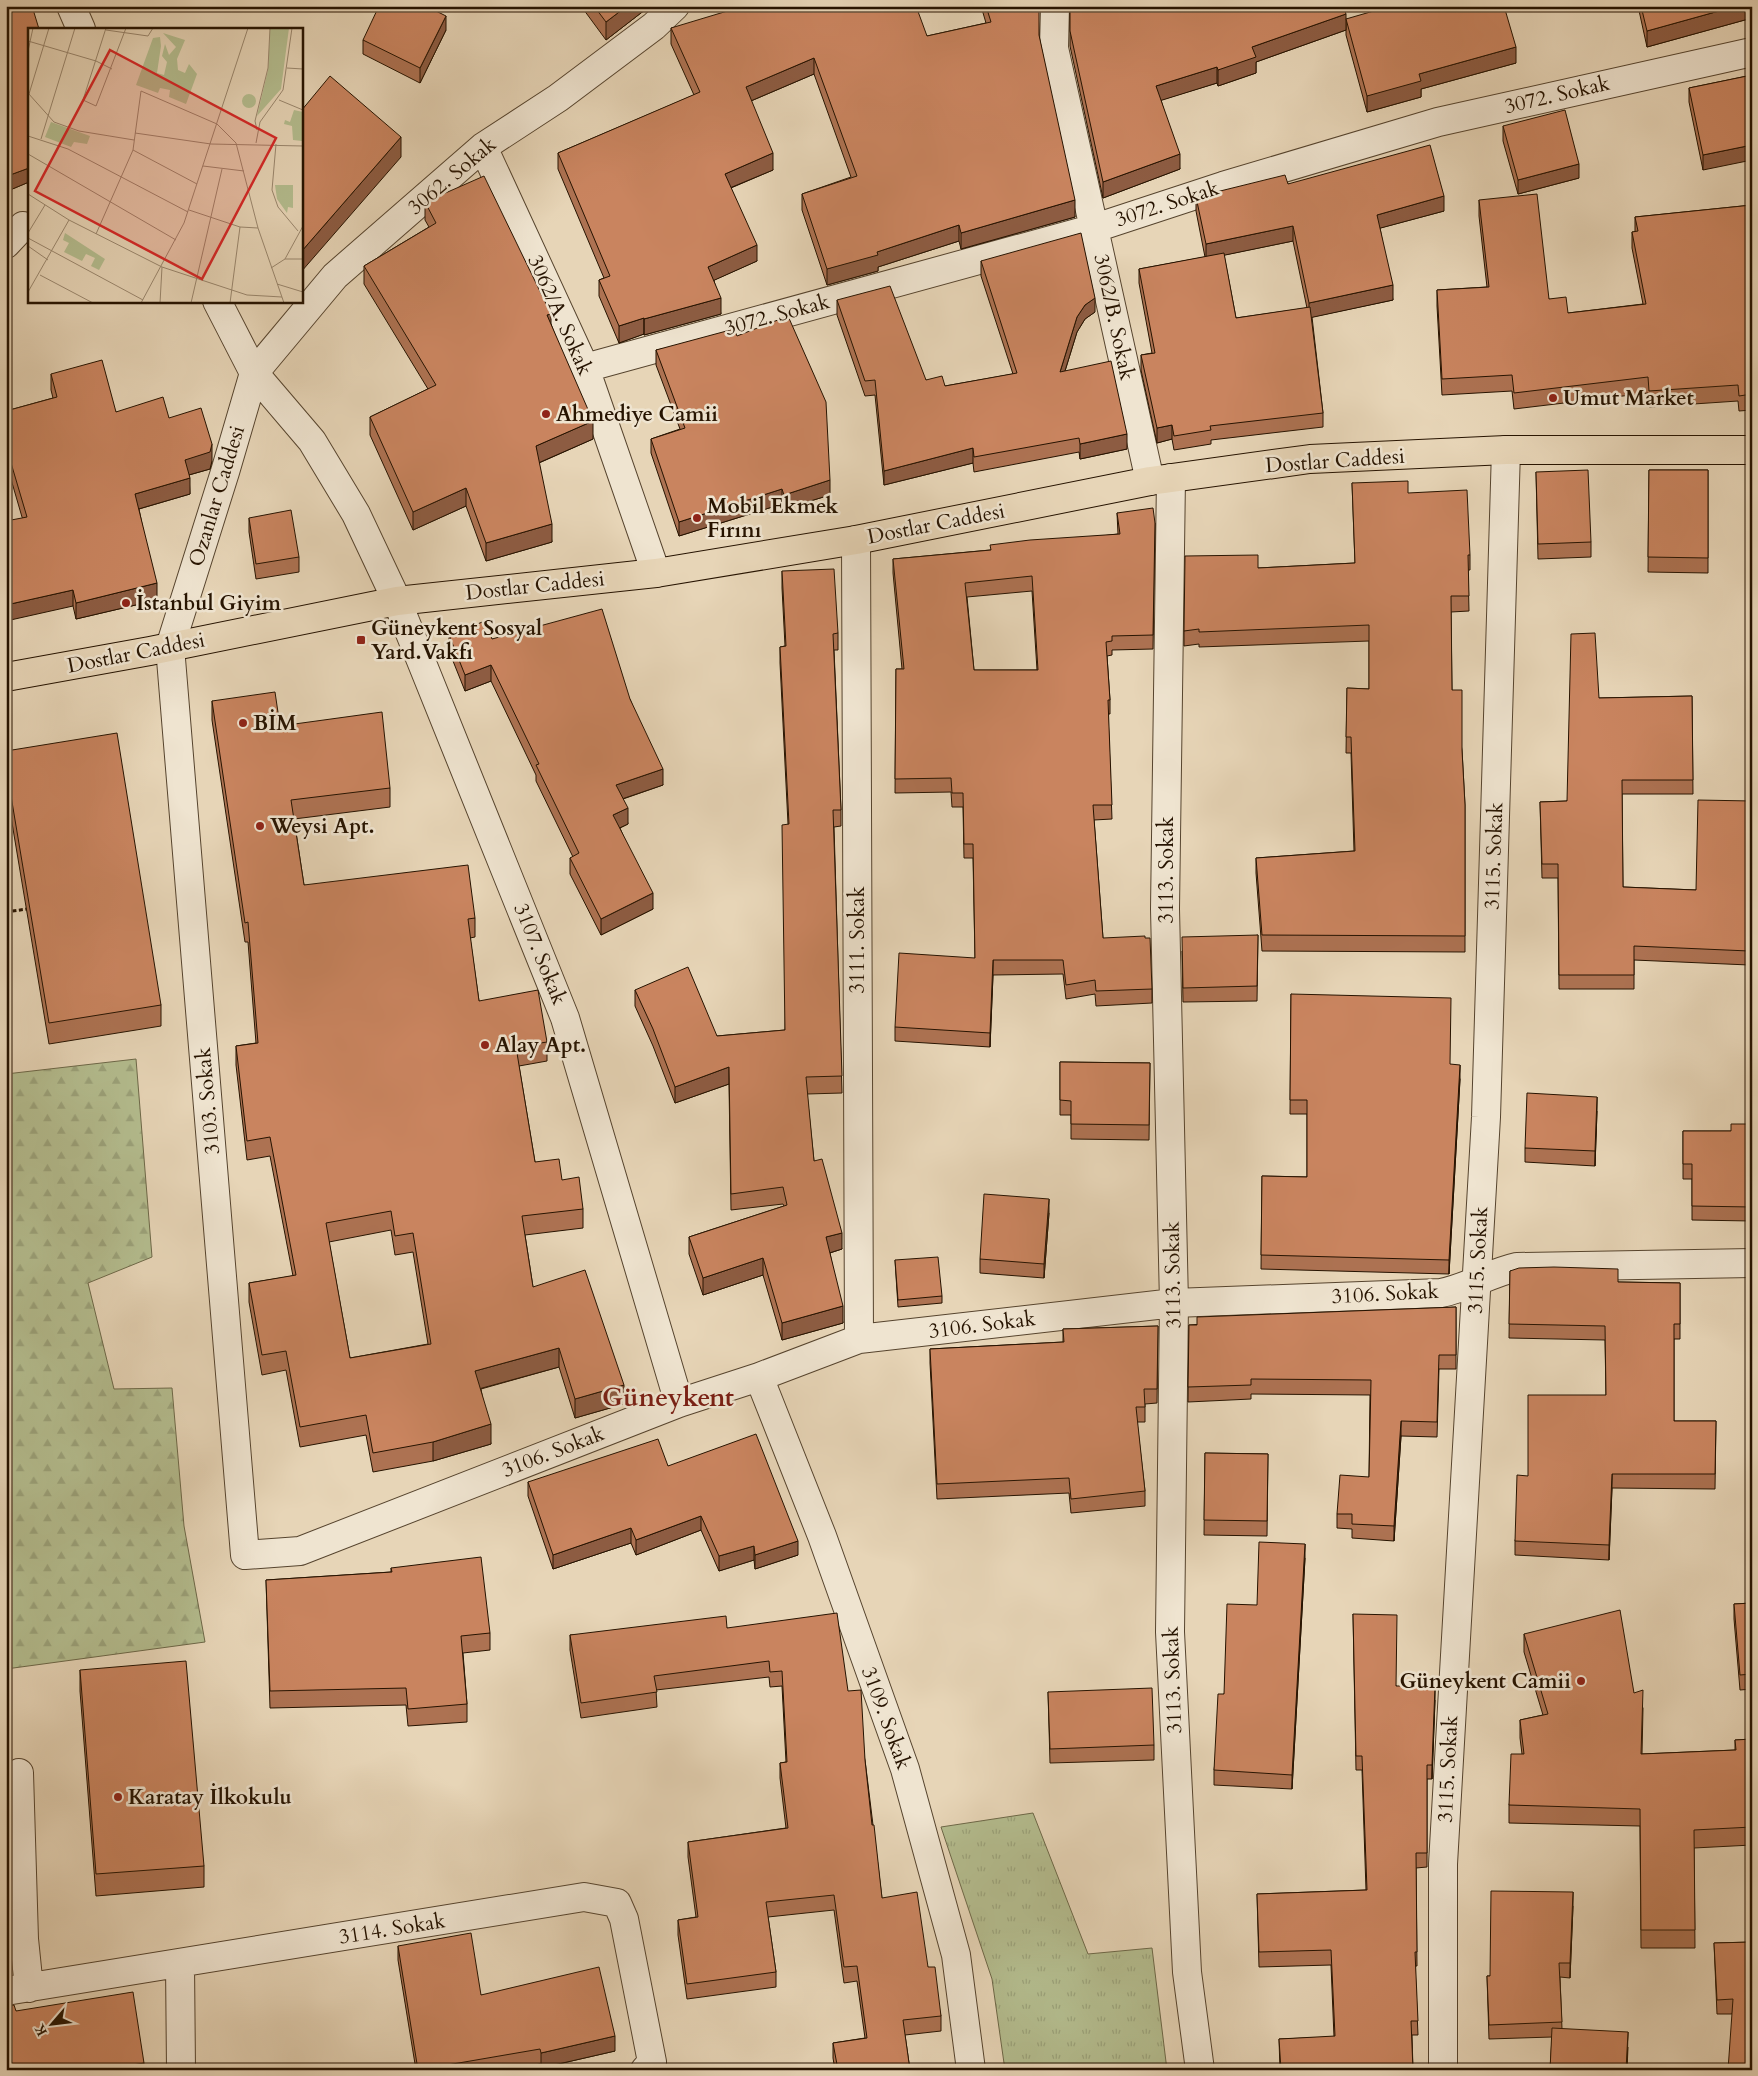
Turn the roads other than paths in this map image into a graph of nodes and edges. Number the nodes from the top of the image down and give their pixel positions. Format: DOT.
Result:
graph roads {
  1 [pos="71,6"];
  2 [pos="675,6"];
  3 [pos="1054,6"];
  4 [pos="82,28"];
  5 [pos="1752,52"];
  6 [pos="483,147"];
  7 [pos="1095,228"];
  8 [pos="218,302"];
  9 [pos="585,368"];
  10 [pos="254,373"];
  11 [pos="1506,450"];
  12 [pos="1752,450"];
  13 [pos="1160,480"];
  14 [pos="856,540"];
  15 [pos="656,573"];
  16 [pos="397,602"];
  17 [pos="170,647"];
  18 [pos="6,677"];
  19 [pos="1752,1263"];
  20 [pos="1476,1281"];
  21 [pos="1174,1303"];
  22 [pos="859,1339"];
  23 [pos="759,1378"];
  24 [pos="678,1403"];
  25 [pos="245,1555"];
  26 [pos="19,1773"];
  27 [pos="180,1963"];
  28 [pos="18,1989"];
  29 [pos="649,2066"];
  30 [pos="181,2070"];
  31 [pos="971,2070"];
  32 [pos="1200,2070"];
  33 [pos="1443,2070"];
  1 -- 4 [label="street"];
  2 -- 6 [label="street, 3062. Sokak"];
  3 -- 7 [label="street, 3062/B. Sokak"];
  5 -- 7 [label="street, 3072. Sokak"];
  6 -- 9 [label="street, 3062/A. Sokak"];
  6 -- 10 [label="street, 3062. Sokak"];
  7 -- 9 [label="street, 3072. Sokak"];
  7 -- 13 [label="street, 3062/B. Sokak"];
  8 -- 10 [label="street"];
  9 -- 15 [label="street, 3062/A. Sokak"];
  10 -- 16 [label="street"];
  10 -- 17 [label="street, Ozanlar Caddesi"];
  11 -- 12 [label="main road, Dostlar Caddesi"];
  11 -- 13 [label="main road, Dostlar Caddesi"];
  11 -- 20 [label="street, 3115. Sokak"];
  13 -- 14 [label="main road, Dostlar Caddesi"];
  13 -- 21 [label="street, 3113. Sokak"];
  14 -- 15 [label="main road, Dostlar Caddesi"];
  14 -- 22 [label="street, 3111. Sokak"];
  15 -- 16 [label="main road, Dostlar Caddesi"];
  16 -- 17 [label="main road, Dostlar Caddesi"];
  16 -- 24 [label="street, 3107. Sokak"];
  17 -- 18 [label="main road, Dostlar Caddesi"];
  17 -- 25 [label="street, 3103. Sokak"];
  19 -- 20 [label="street, 3106. Sokak"];
  20 -- 21 [label="street, 3106. Sokak"];
  20 -- 33 [label="street, 3115. Sokak"];
  21 -- 22 [label="street, 3106. Sokak"];
  21 -- 32 [label="street, 3113. Sokak"];
  22 -- 23 [label="street, 3106. Sokak"];
  23 -- 24 [label="street, 3106. Sokak"];
  23 -- 31 [label="street, 3109. Sokak"];
  24 -- 25 [label="street, 3106. Sokak"];
  26 -- 28 [label="street"];
  27 -- 28 [label="street, 3114. Sokak"];
  27 -- 29 [label="street, 3114. Sokak"];
  27 -- 30 [label="street"];
}
